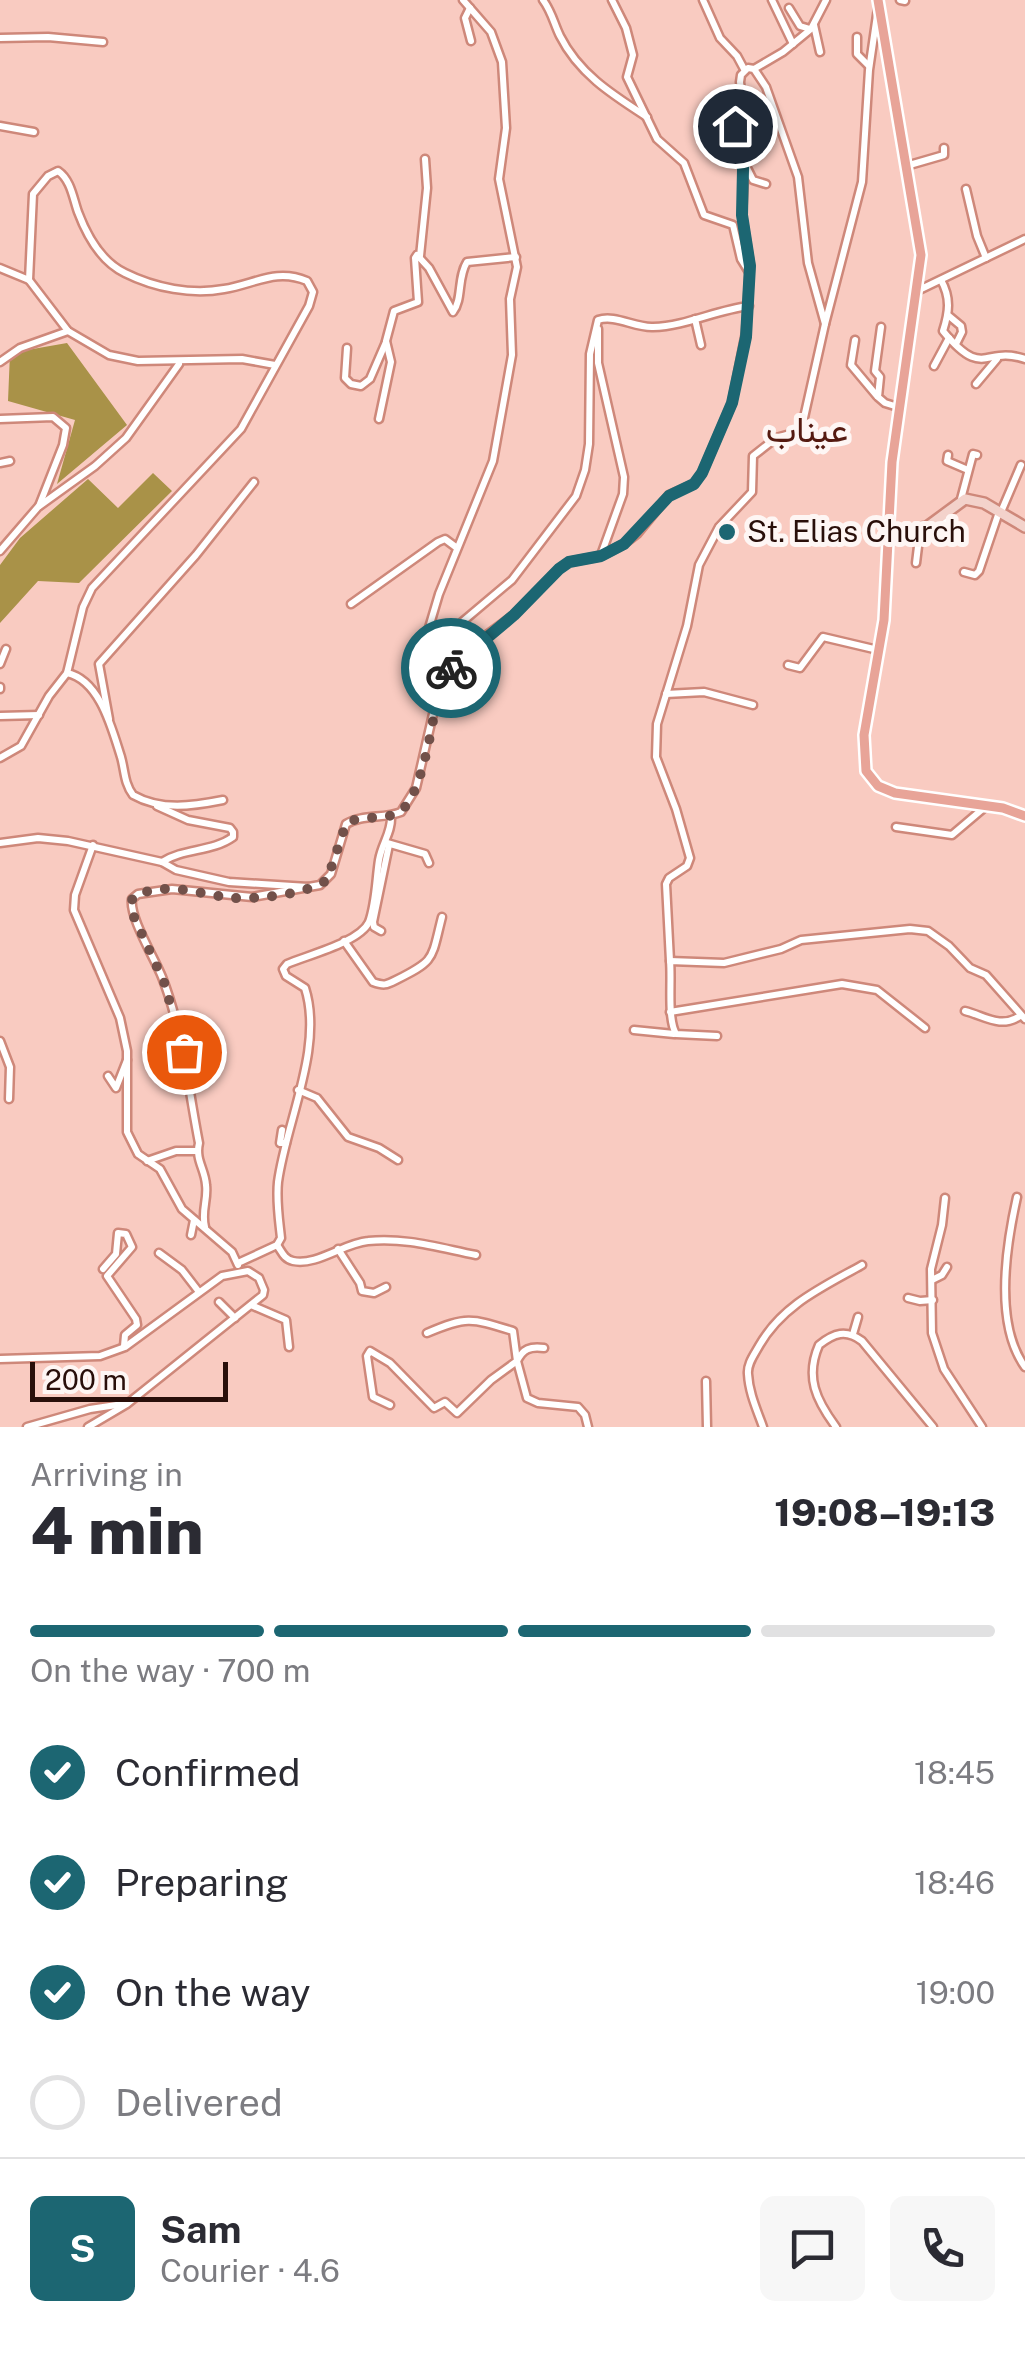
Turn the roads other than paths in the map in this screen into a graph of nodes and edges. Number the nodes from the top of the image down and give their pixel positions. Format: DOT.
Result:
graph roads {
  1 [pos="463,0"];
  2 [pos="543,0"];
  3 [pos="612,0"];
  4 [pos="703,0"];
  5 [pos="772,0"];
  6 [pos="826,0"];
  7 [pos="879,1"];
  8 [pos="470,8"];
  9 [pos="789,8"];
  10 [pos="813,26"];
  11 [pos="857,37"];
  12 [pos="0,38"];
  13 [pos="470,41"];
  14 [pos="103,42"];
  15 [pos="793,44"];
  16 [pos="820,52"];
  17 [pos="869,66"];
  18 [pos="754,69"];
  19 [pos="744,70"];
  20 [pos="731,107"];
  21 [pos="648,118"];
  22 [pos="744,124"];
  23 [pos="0,126"];
  24 [pos="34,132"];
  25 [pos="944,148"];
  26 [pos="424,159"];
  27 [pos="746,164"];
  28 [pos="906,166"];
  29 [pos="766,184"];
  30 [pos="966,189"];
  31 [pos="1025,239"];
  32 [pos="420,256"];
  33 [pos="516,256"];
  34 [pos="986,258"];
  35 [pos="0,268"];
  36 [pos="750,273"];
  37 [pos="29,280"];
  38 [pos="941,280"];
  39 [pos="918,291"];
  40 [pos="748,306"];
  41 [pos="949,316"];
  42 [pos="695,319"];
  43 [pos="598,320"];
  44 [pos="825,324"];
  45 [pos="881,327"];
  46 [pos="68,331"];
  47 [pos="949,338"];
  48 [pos="855,340"];
  49 [pos="386,341"];
  50 [pos="701,344"];
  51 [pos="956,344"];
  52 [pos="347,348"];
  53 [pos="998,358"];
  54 [pos="1025,359"];
  55 [pos="0,362"];
  56 [pos="180,363"];
  57 [pos="275,365"];
  58 [pos="934,366"];
  59 [pos="366,372"];
  60 [pos="976,384"];
  61 [pos="364,385"];
  62 [pos="878,396"];
  63 [pos="898,407"];
  64 [pos="379,419"];
  65 [pos="0,420"];
  66 [pos="948,455"];
  67 [pos="977,455"];
  68 [pos="10,461"];
  69 [pos="0,464"];
  70 [pos="1021,465"];
  71 [pos="968,470"];
  72 [pos="254,482"];
  73 [pos="961,499"];
  74 [pos="38,507"];
  75 [pos="1000,512"];
  76 [pos="943,516"];
  77 [pos="1025,527"];
  78 [pos="920,530"];
  79 [pos="890,534"];
  80 [pos="946,540"];
  81 [pos="458,548"];
  82 [pos="0,551"];
  83 [pos="601,556"];
  84 [pos="916,563"];
  85 [pos="964,572"];
  86 [pos="351,604"];
  87 [pos="6,649"];
  88 [pos="879,650"];
  89 [pos="0,664"];
  90 [pos="788,665"];
  91 [pos="68,674"];
  92 [pos="439,679"];
  93 [pos="666,694"];
  94 [pos="436,702"];
  95 [pos="754,705"];
  96 [pos="39,715"];
  97 [pos="0,716"];
  98 [pos="109,719"];
  99 [pos="0,758"];
  100 [pos="142,800"];
  101 [pos="223,800"];
  102 [pos="986,806"];
  103 [pos="391,816"];
  104 [pos="1025,816"];
  105 [pos="896,827"];
  106 [pos="387,841"];
  107 [pos="0,843"];
  108 [pos="93,845"];
  109 [pos="162,862"];
  110 [pos="429,862"];
  111 [pos="309,887"];
  112 [pos="442,917"];
  113 [pos="381,931"];
  114 [pos="344,941"];
  115 [pos="670,960"];
  116 [pos="964,1011"];
  117 [pos="670,1012"];
  118 [pos="1023,1018"];
  119 [pos="925,1028"];
  120 [pos="634,1030"];
  121 [pos="676,1034"];
  122 [pos="716,1036"];
  123 [pos="0,1041"];
  124 [pos="127,1059"];
  125 [pos="108,1076"];
  126 [pos="298,1090"];
  127 [pos="8,1098"];
  128 [pos="282,1130"];
  129 [pos="286,1143"];
  130 [pos="197,1152"];
  131 [pos="398,1160"];
  132 [pos="148,1161"];
  133 [pos="1017,1197"];
  134 [pos="944,1198"];
  135 [pos="194,1220"];
  136 [pos="205,1227"];
  137 [pos="191,1235"];
  138 [pos="277,1245"];
  139 [pos="338,1249"];
  140 [pos="158,1253"];
  141 [pos="476,1254"];
  142 [pos="862,1265"];
  143 [pos="238,1267"];
  144 [pos="946,1267"];
  145 [pos="102,1269"];
  146 [pos="932,1280"];
  147 [pos="386,1286"];
  148 [pos="199,1292"];
  149 [pos="908,1298"];
  150 [pos="933,1300"];
  151 [pos="219,1302"];
  152 [pos="252,1305"];
  153 [pos="858,1317"];
  154 [pos="234,1318"];
  155 [pos="426,1333"];
  156 [pos="853,1334"];
  157 [pos="124,1346"];
  158 [pos="289,1347"];
  159 [pos="544,1348"];
  160 [pos="0,1359"];
  161 [pos="517,1362"];
  162 [pos="1025,1367"];
  163 [pos="706,1381"];
  164 [pos="127,1404"];
  165 [pos="390,1405"];
  166 [pos="702,1425"];
  167 [pos="27,1427"];
  168 [pos="88,1427"];
  169 [pos="588,1427"];
  170 [pos="763,1427"];
  171 [pos="836,1427"];
  172 [pos="934,1427"];
  173 [pos="982,1427"];
  1 -- 8 [label="street"];
  2 -- 21 [label="street"];
  3 -- 21 [label="street"];
  4 -- 19 [label="street"];
  5 -- 15 [label="street"];
  6 -- 10 [label="street"];
  7 -- 17 [label="street"];
  7 -- 28 [label="main road"];
  8 -- 13 [label="street"];
  8 -- 33 [label="street"];
  9 -- 10 [label="street"];
  10 -- 15 [label="street"];
  10 -- 16 [label="street"];
  11 -- 17 [label="street"];
  12 -- 14 [label="street"];
  15 -- 18 [label="street"];
  17 -- 44 [label="street"];
  18 -- 19 [label="street"];
  18 -- 44 [label="street"];
  19 -- 22 [label="street"];
  20 -- 22 [label="street"];
  21 -- 36 [label="street"];
  22 -- 27 [label="street"];
  23 -- 24 [label="street"];
  25 -- 28 [label="street"];
  26 -- 32 [label="street"];
  27 -- 29 [label="street"];
  27 -- 36 [label="street"];
  28 -- 39 [label="main road"];
  30 -- 34 [label="street"];
  31 -- 34 [label="street"];
  32 -- 33 [label="street"];
  32 -- 49 [label="street"];
  33 -- 81 [label="street"];
  34 -- 38 [label="street"];
  35 -- 37 [label="street"];
  36 -- 40 [label="street"];
  37 -- 46 [label="street"];
  37 -- 57 [label="street"];
  38 -- 39 [label="street"];
  38 -- 41 [label="street"];
  39 -- 63 [label="main road"];
  40 -- 42 [label="street"];
  40 -- 83 [label="street"];
  41 -- 47 [label="street"];
  41 -- 51 [label="street"];
  42 -- 43 [label="street"];
  42 -- 50 [label="street"];
  43 -- 83 [label="street"];
  43 -- 92 [label="street"];
  44 -- 93 [label="street"];
  45 -- 62 [label="street"];
  46 -- 55 [label="street"];
  46 -- 56 [label="street"];
  47 -- 51 [label="street"];
  47 -- 58 [label="street"];
  48 -- 62 [label="street"];
  49 -- 61 [label="street"];
  49 -- 64 [label="street"];
  51 -- 53 [label="street"];
  52 -- 61 [label="street"];
  53 -- 54 [label="street"];
  53 -- 60 [label="street"];
  56 -- 57 [label="street"];
  56 -- 74 [label="street"];
  57 -- 91 [label="street"];
  59 -- 61 [label="street"];
  62 -- 63 [label="street"];
  63 -- 79 [label="main road"];
  65 -- 74 [label="street"];
  66 -- 71 [label="street"];
  67 -- 71 [label="street"];
  68 -- 69 [label="street"];
  70 -- 75 [label="street"];
  71 -- 73 [label="street"];
  72 -- 98 [label="street"];
  73 -- 75 [label="street"];
  73 -- 76 [label="street"];
  74 -- 82 [label="street"];
  75 -- 77 [label="street"];
  75 -- 85 [label="street"];
  76 -- 78 [label="street"];
  76 -- 80 [label="street"];
  78 -- 79 [label="street"];
  78 -- 84 [label="street"];
  79 -- 88 [label="main road"];
  81 -- 86 [label="street"];
  81 -- 94 [label="street"];
  83 -- 92 [label="street"];
  87 -- 89 [label="street"];
  88 -- 90 [label="street"];
  88 -- 102 [label="main road"];
  91 -- 96 [label="street"];
  91 -- 98 [label="street"];
  92 -- 94 [label="street"];
  93 -- 95 [label="street"];
  93 -- 115 [label="street"];
  94 -- 103 [label="street"];
  96 -- 97 [label="street"];
  96 -- 99 [label="street"];
  98 -- 100 [label="street"];
  100 -- 101 [label="street"];
  100 -- 109 [label="street"];
  102 -- 104 [label="main road"];
  102 -- 105 [label="street"];
  103 -- 106 [label="street"];
  103 -- 111 [label="street"];
  106 -- 110 [label="street"];
  106 -- 113 [label="street"];
  106 -- 114 [label="street"];
  107 -- 108 [label="street"];
  108 -- 109 [label="street"];
  108 -- 124 [label="street"];
  109 -- 111 [label="street"];
  111 -- 130 [label="street"];
  112 -- 114 [label="street"];
  114 -- 126 [label="street"];
  115 -- 117 [label="street"];
  115 -- 118 [label="street"];
  116 -- 118 [label="street"];
  117 -- 119 [label="street"];
  117 -- 121 [label="street"];
  120 -- 121 [label="street"];
  121 -- 122 [label="street"];
  123 -- 127 [label="street"];
  124 -- 125 [label="street"];
  124 -- 132 [label="street"];
  126 -- 129 [label="street"];
  126 -- 131 [label="street"];
  128 -- 129 [label="street"];
  129 -- 138 [label="street"];
  130 -- 132 [label="street"];
  130 -- 136 [label="street"];
  132 -- 135 [label="street"];
  133 -- 162 [label="street"];
  134 -- 146 [label="street"];
  135 -- 136 [label="street"];
  135 -- 137 [label="street"];
  136 -- 143 [label="street"];
  138 -- 139 [label="street"];
  138 -- 143 [label="street"];
  139 -- 141 [label="street"];
  139 -- 147 [label="street"];
  140 -- 148 [label="street"];
  142 -- 170 [label="street"];
  143 -- 148 [label="street"];
  143 -- 152 [label="street"];
  144 -- 146 [label="street"];
  145 -- 157 [label="street"];
  146 -- 150 [label="street"];
  148 -- 157 [label="street"];
  149 -- 150 [label="street"];
  150 -- 173 [label="street"];
  151 -- 154 [label="street"];
  152 -- 154 [label="street"];
  152 -- 158 [label="street"];
  153 -- 156 [label="street"];
  154 -- 164 [label="street"];
  155 -- 161 [label="street"];
  156 -- 171 [label="street"];
  156 -- 172 [label="street"];
  157 -- 160 [label="street"];
  159 -- 161 [label="street"];
  161 -- 165 [label="street"];
  161 -- 169 [label="street"];
  163 -- 166 [label="street"];
  164 -- 167 [label="street"];
  164 -- 168 [label="street"];
}
